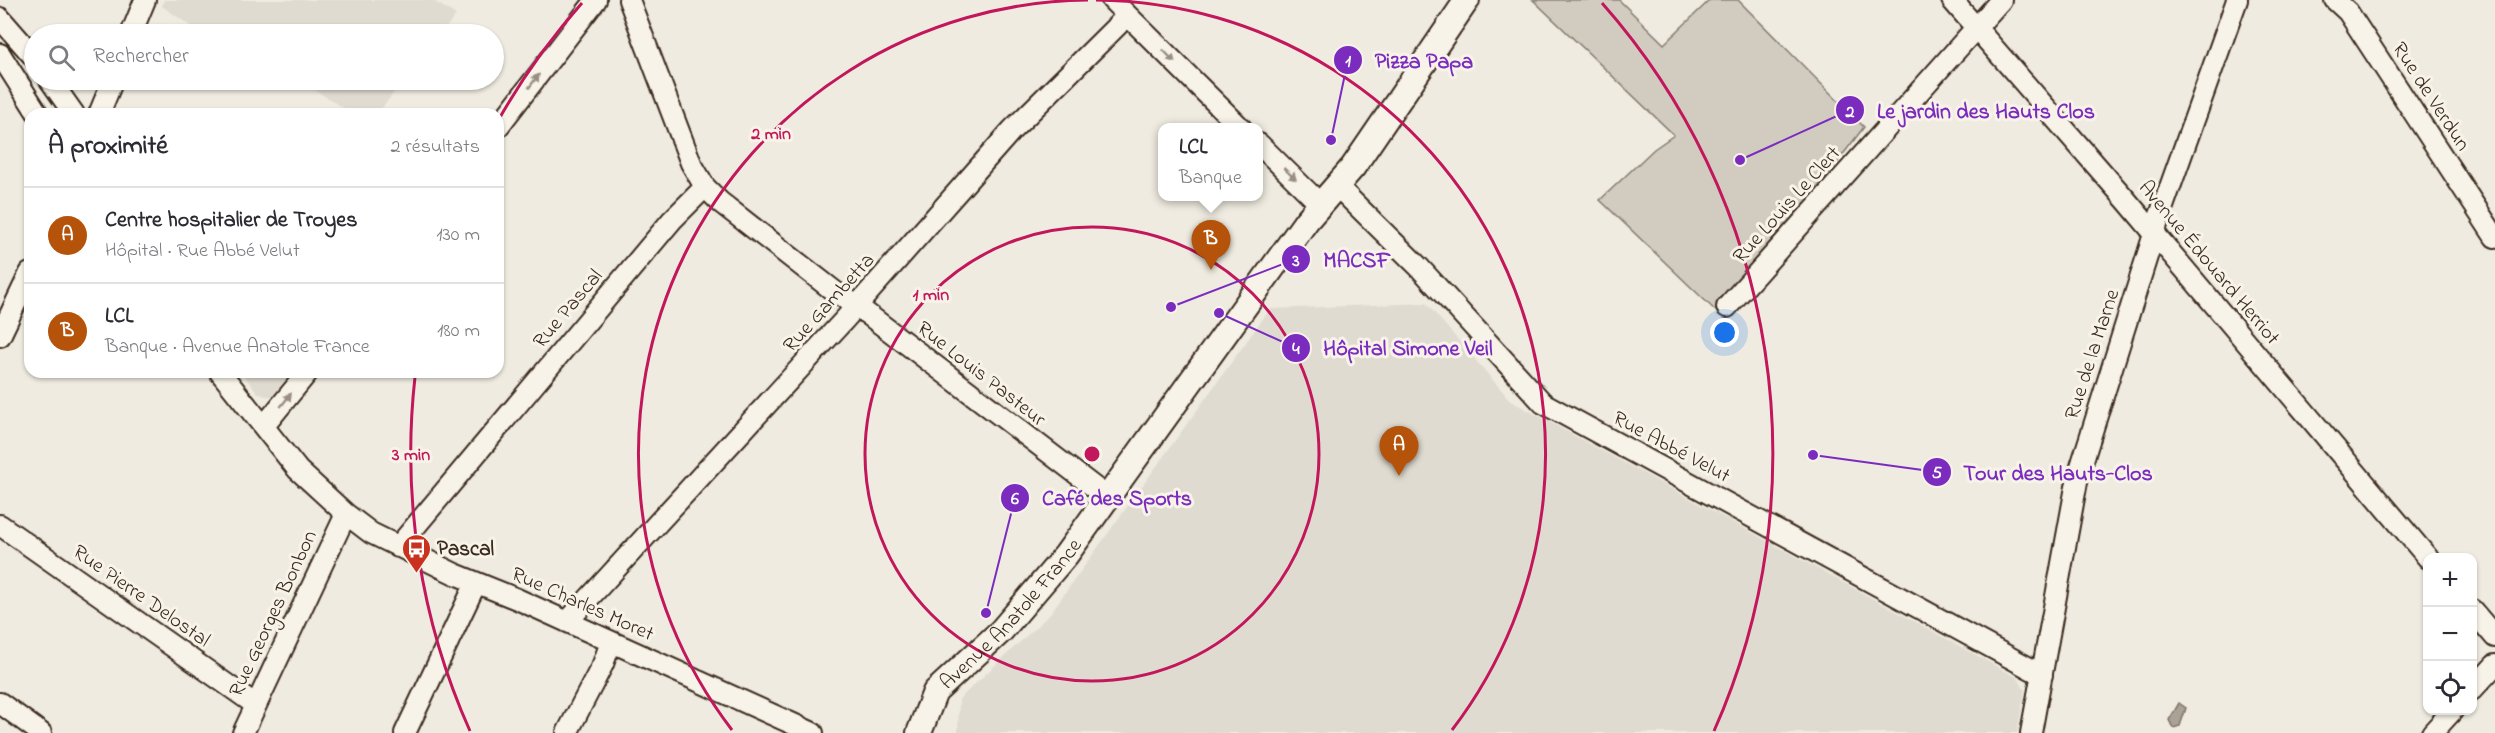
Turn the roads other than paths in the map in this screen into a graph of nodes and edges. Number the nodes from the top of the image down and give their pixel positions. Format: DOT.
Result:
graph roads {
  1 [pos="145,0"];
  2 [pos="596,0"];
  3 [pos="628,0"];
  4 [pos="1113,0"];
  5 [pos="1467,0"];
  6 [pos="1952,0"];
  7 [pos="2001,0"];
  8 [pos="2237,0"];
  9 [pos="2342,4"];
  10 [pos="1127,16"];
  11 [pos="0,18"];
  12 [pos="135,24"];
  13 [pos="1976,28"];
  14 [pos="24,43"];
  15 [pos="0,54"];
  16 [pos="57,90"];
  17 [pos="109,90"];
  18 [pos="34,108"];
  19 [pos="70,108"];
  20 [pos="101,108"];
  21 [pos="504,119"];
  22 [pos="1236,123"];
  23 [pos="1263,148"];
  24 [pos="1336,186"];
  25 [pos="705,187"];
  26 [pos="1320,204"];
  27 [pos="2493,229"];
  28 [pos="2154,234"];
  29 [pos="24,286"];
  30 [pos="857,306"];
  31 [pos="1727,307"];
  32 [pos="0,336"];
  33 [pos="225,378"];
  34 [pos="303,378"];
  35 [pos="264,426"];
  36 [pos="1107,497"];
  37 [pos="346,514"];
  38 [pos="0,525"];
  39 [pos="398,547"];
  40 [pos="2424,553"];
  41 [pos="476,583"];
  42 [pos="2477,616"];
  43 [pos="567,622"];
  44 [pos="2495,637"];
  45 [pos="611,642"];
  46 [pos="2495,665"];
  47 [pos="2042,675"];
  48 [pos="2477,685"];
  49 [pos="0,703"];
  50 [pos="256,705"];
  51 [pos="2449,715"];
  52 [pos="41,733"];
  53 [pos="243,733"];
  54 [pos="405,733"];
  55 [pos="567,733"];
  56 [pos="813,733"];
  57 [pos="920,733"];
  58 [pos="2031,733"];
  59 [pos="2432,733"];
  1 -- 12 [label="street"];
  21 -- 2 [label="street, one-way"];
  3 -- 25 [label="street, Rue Louis Pasteur"];
  4 -- 10 [label="street"];
  5 -- 24 [label="main road, Avenue Anatole France"];
  6 -- 13 [label="street, Avenue Édouard Herriot"];
  7 -- 13 [label="street, Rue Louis Le Clert"];
  8 -- 28 [label="street, Rue de la Marne"];
  9 -- 27 [label="street, Rue de Verdun"];
  10 -- 22 [label="street, one-way"];
  10 -- 30 [label="street, Rue Gambetta"];
  11 -- 14 [label="street"];
  13 -- 28 [label="street, Avenue Édouard Herriot"];
  13 -- 31 [label="street, Rue Louis Le Clert"];
  15 -- 18 [label="street"];
  16 -- 19 [label="street"];
  17 -- 20 [label="street"];
  23 -- 26 [label="street, one-way"];
  24 -- 26 [label="main road, Avenue Anatole France"];
  24 -- 47 [label="street, Rue Abbé Velut"];
  25 -- 30 [label="street, Rue Louis Pasteur"];
  25 -- 39 [label="street, Rue Pascal"];
  26 -- 36 [label="main road, Avenue Anatole France"];
  28 -- 40 [label="street, Avenue Édouard Herriot"];
  28 -- 47 [label="street, Rue de la Marne"];
  29 -- 32 [label="street"];
  30 -- 36 [label="street, Rue Louis Pasteur"];
  30 -- 43 [label="street, Rue Gambetta"];
  33 -- 35 [label="street, Rue Charles Moret"];
  35 -- 34 [label="street, one-way"];
  35 -- 37 [label="street, Rue Charles Moret"];
  36 -- 57 [label="main road, Avenue Anatole France"];
  37 -- 39 [label="street, Rue Charles Moret"];
  37 -- 50 [label="street, Rue Georges Bonbon"];
  38 -- 50 [label="street, Rue Pierre Delostal"];
  39 -- 41 [label="street, Rue Charles Moret"];
  41 -- 43 [label="street, Rue Charles Moret"];
  41 -- 54 [label="street"];
  42 -- 44 [label="street"];
  43 -- 45 [label="street, Rue Charles Moret"];
  45 -- 55 [label="street"];
  45 -- 56 [label="street, Rue Charles Moret"];
  46 -- 48 [label="street"];
  47 -- 58 [label="street, Rue de la Marne"];
  49 -- 52 [label="street"];
  50 -- 53 [label="street, Rue Georges Bonbon"];
  51 -- 59 [label="street"];
}
